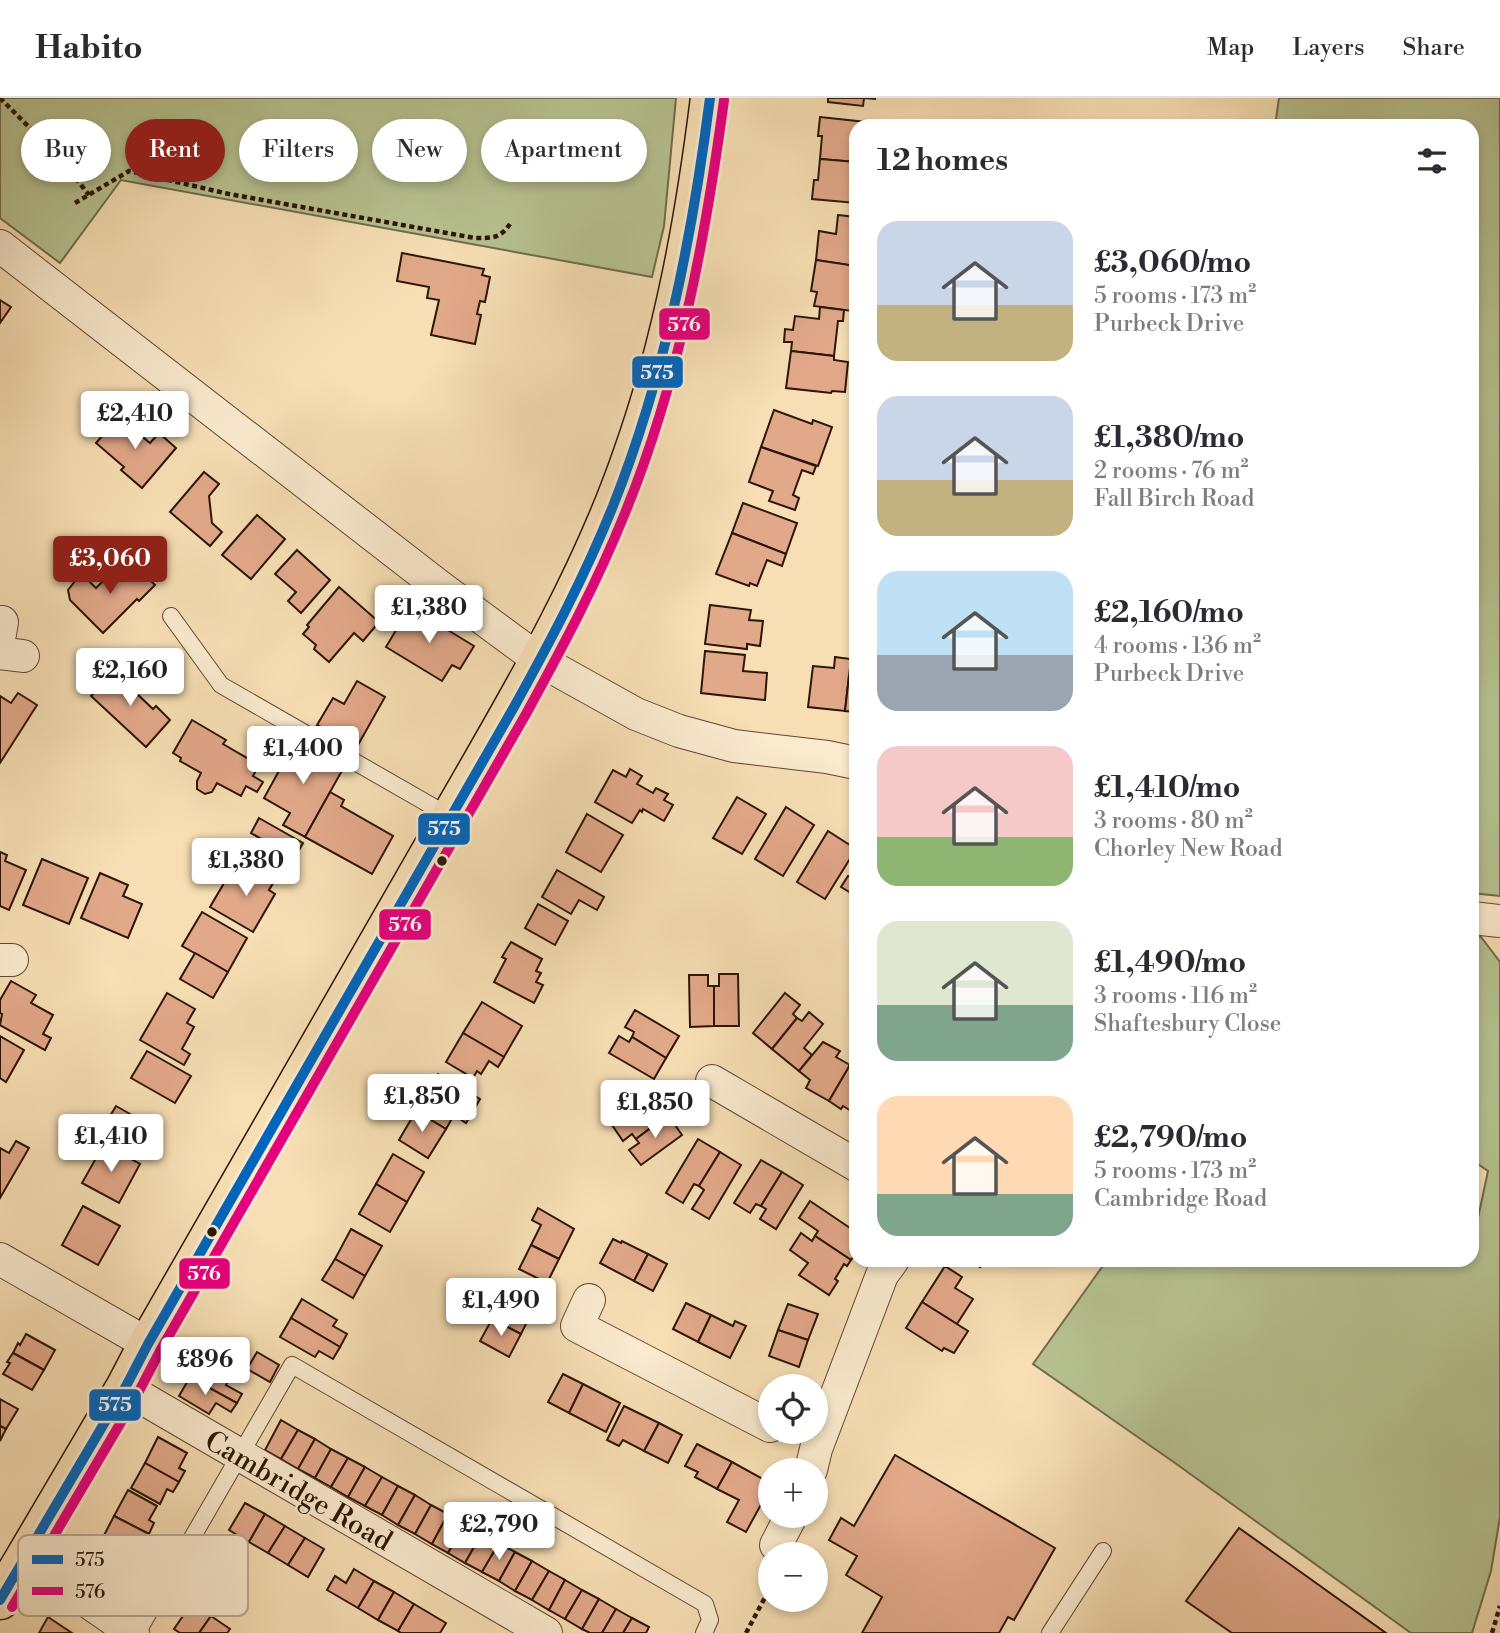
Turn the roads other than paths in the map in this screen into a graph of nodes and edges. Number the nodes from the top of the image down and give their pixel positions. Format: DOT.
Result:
graph roads {
  1 [pos="710,98"];
  2 [pos="0,246"];
  3 [pos="170,616"];
  4 [pos="539,660"];
  5 [pos="849,762"];
  6 [pos="450,817"];
  7 [pos="1479,919"];
  8 [pos="1500,922"];
  9 [pos="712,1081"];
  10 [pos="849,1161"];
  11 [pos="0,1258"];
  12 [pos="888,1267"];
  13 [pos="589,1300"];
  14 [pos="148,1344"];
  15 [pos="125,1388"];
  16 [pos="758,1420"];
  17 [pos="795,1444"];
  18 [pos="240,1455"];
  19 [pos="811,1458"];
  20 [pos="814,1458"];
  21 [pos="38,1535"];
  22 [pos="193,1535"];
  23 [pos="1103,1552"];
  24 [pos="18,1568"];
  25 [pos="0,1600"];
  26 [pos="110,1616"];
  27 [pos="145,1616"];
  28 [pos="135,1633"];
  29 [pos="546,1633"];
  30 [pos="704,1633"];
  31 [pos="1050,1633"];
  1 -- 4 [label="highway"];
  2 -- 4 [label="street"];
  3 -- 6 [label="lane"];
  4 -- 5 [label="street"];
  4 -- 6 [label="highway"];
  6 -- 14 [label="highway"];
  7 -- 8 [label="street"];
  9 -- 10 [label="street"];
  11 -- 14 [label="street"];
  12 -- 20 [label="street"];
  13 -- 16 [label="street"];
  14 -- 15 [label="highway"];
  15 -- 18 [label="street, Cambridge Road"];
  15 -- 21 [label="highway"];
  17 -- 19 [label="street"];
  18 -- 22 [label="lane"];
  18 -- 29 [label="street, Cambridge Road"];
  18 -- 30 [label="lane"];
  23 -- 31 [label="lane"];
  24 -- 25 [label="highway"];
  26 -- 28 [label="street"];
  27 -- 28 [label="lane"];
}
